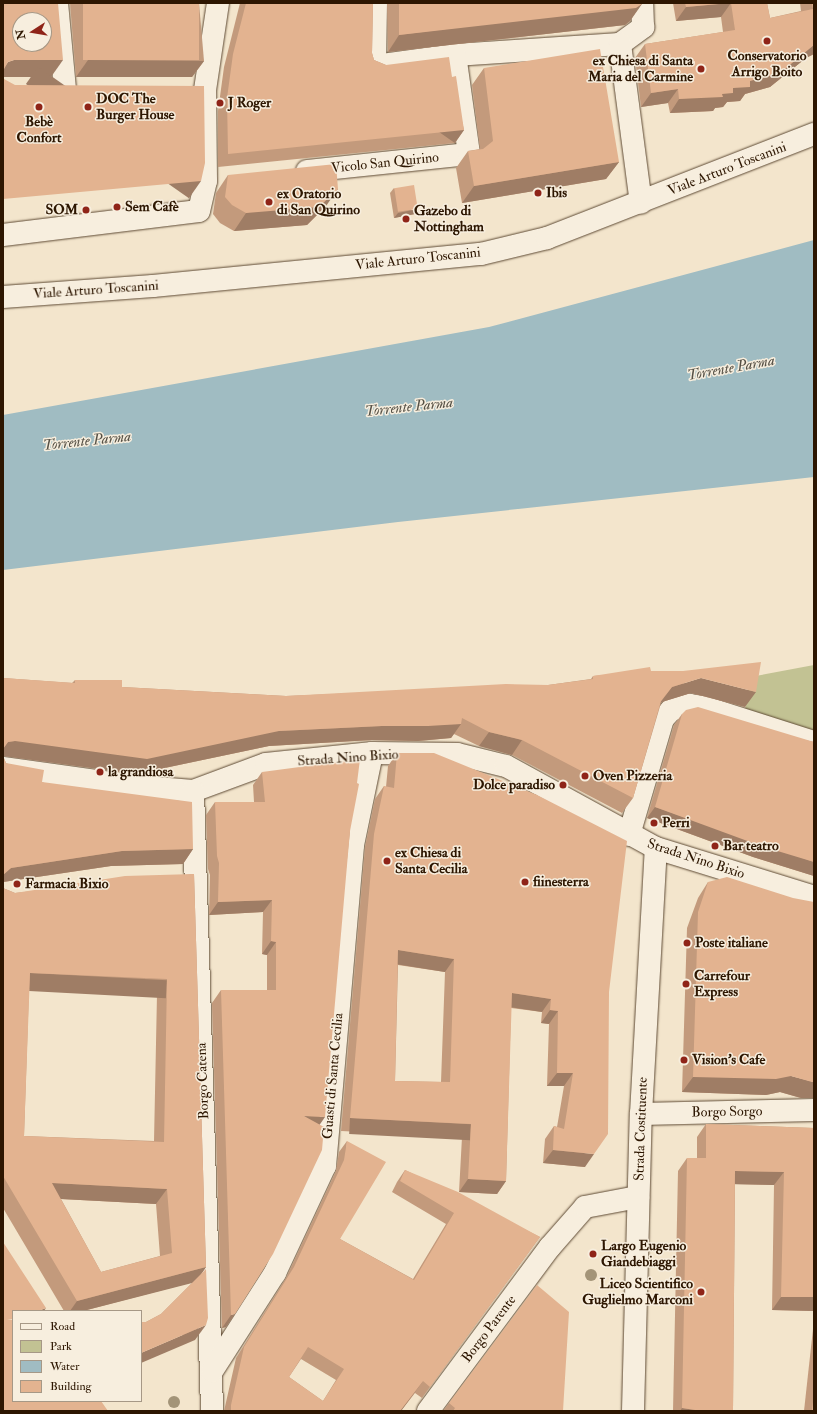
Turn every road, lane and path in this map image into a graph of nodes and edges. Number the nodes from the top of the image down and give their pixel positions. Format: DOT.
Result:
graph roads {
  1 [pos="57,3"];
  2 [pos="218,3"];
  3 [pos="376,3"];
  4 [pos="642,3"];
  5 [pos="620,44"];
  6 [pos="455,55"];
  7 [pos="42,90"];
  8 [pos="65,90"];
  9 [pos="88,90"];
  10 [pos="182,90"];
  11 [pos="205,90"];
  12 [pos="814,134"];
  13 [pos="283,173"];
  14 [pos="229,179"];
  15 [pos="206,181"];
  16 [pos="641,203"];
  17 [pos="3,235"];
  18 [pos="3,297"];
  19 [pos="814,742"];
  20 [pos="372,753"];
  21 [pos="3,768"];
  22 [pos="193,791"];
  23 [pos="629,835"];
  24 [pos="656,848"];
  25 [pos="198,876"];
  26 [pos="174,877"];
  27 [pos="814,898"];
  28 [pos="814,1110"];
  29 [pos="640,1114"];
  30 [pos="638,1197"];
  31 [pos="212,1371"];
  32 [pos="212,1411"];
  33 [pos="428,1411"];
  34 [pos="633,1411"];
  1 -- 8 [label="street"];
  2 -- 11 [label="street"];
  3 -- 6 [label="street"];
  4 -- 5 [label="street"];
  5 -- 6 [label="street"];
  5 -- 16 [label="street"];
  6 -- 13 [label="street, Vicolo San Quirino"];
  7 -- 8 [label="street"];
  8 -- 9 [label="street"];
  10 -- 11 [label="street"];
  11 -- 15 [label="street"];
  12 -- 16 [label="street, Viale Arturo Toscanini"];
  14 -- 15 [label="street"];
  15 -- 17 [label="street"];
  16 -- 18 [label="street, Viale Arturo Toscanini"];
  19 -- 23 [label="street"];
  20 -- 22 [label="street, Strada Nino Bixio"];
  20 -- 23 [label="street, Strada Nino Bixio"];
  20 -- 31 [label="street, Guasti di Santa Cecilia"];
  21 -- 22 [label="street, Strada Nino Bixio"];
  22 -- 25 [label="street, Borgo Catena"];
  23 -- 24 [label="street, Strada Nino Bixio"];
  24 -- 27 [label="street, Strada Nino Bixio"];
  24 -- 29 [label="street, Strada Costituente"];
  25 -- 26 [label="street"];
  25 -- 31 [label="street, Borgo Catena"];
  28 -- 29 [label="street, Borgo Sorgo"];
  29 -- 30 [label="street, Strada Costituente"];
  30 -- 33 [label="street, Borgo Parente"];
  30 -- 34 [label="street, Strada Costituente"];
  31 -- 32 [label="street, Borgo Catena"];
}
